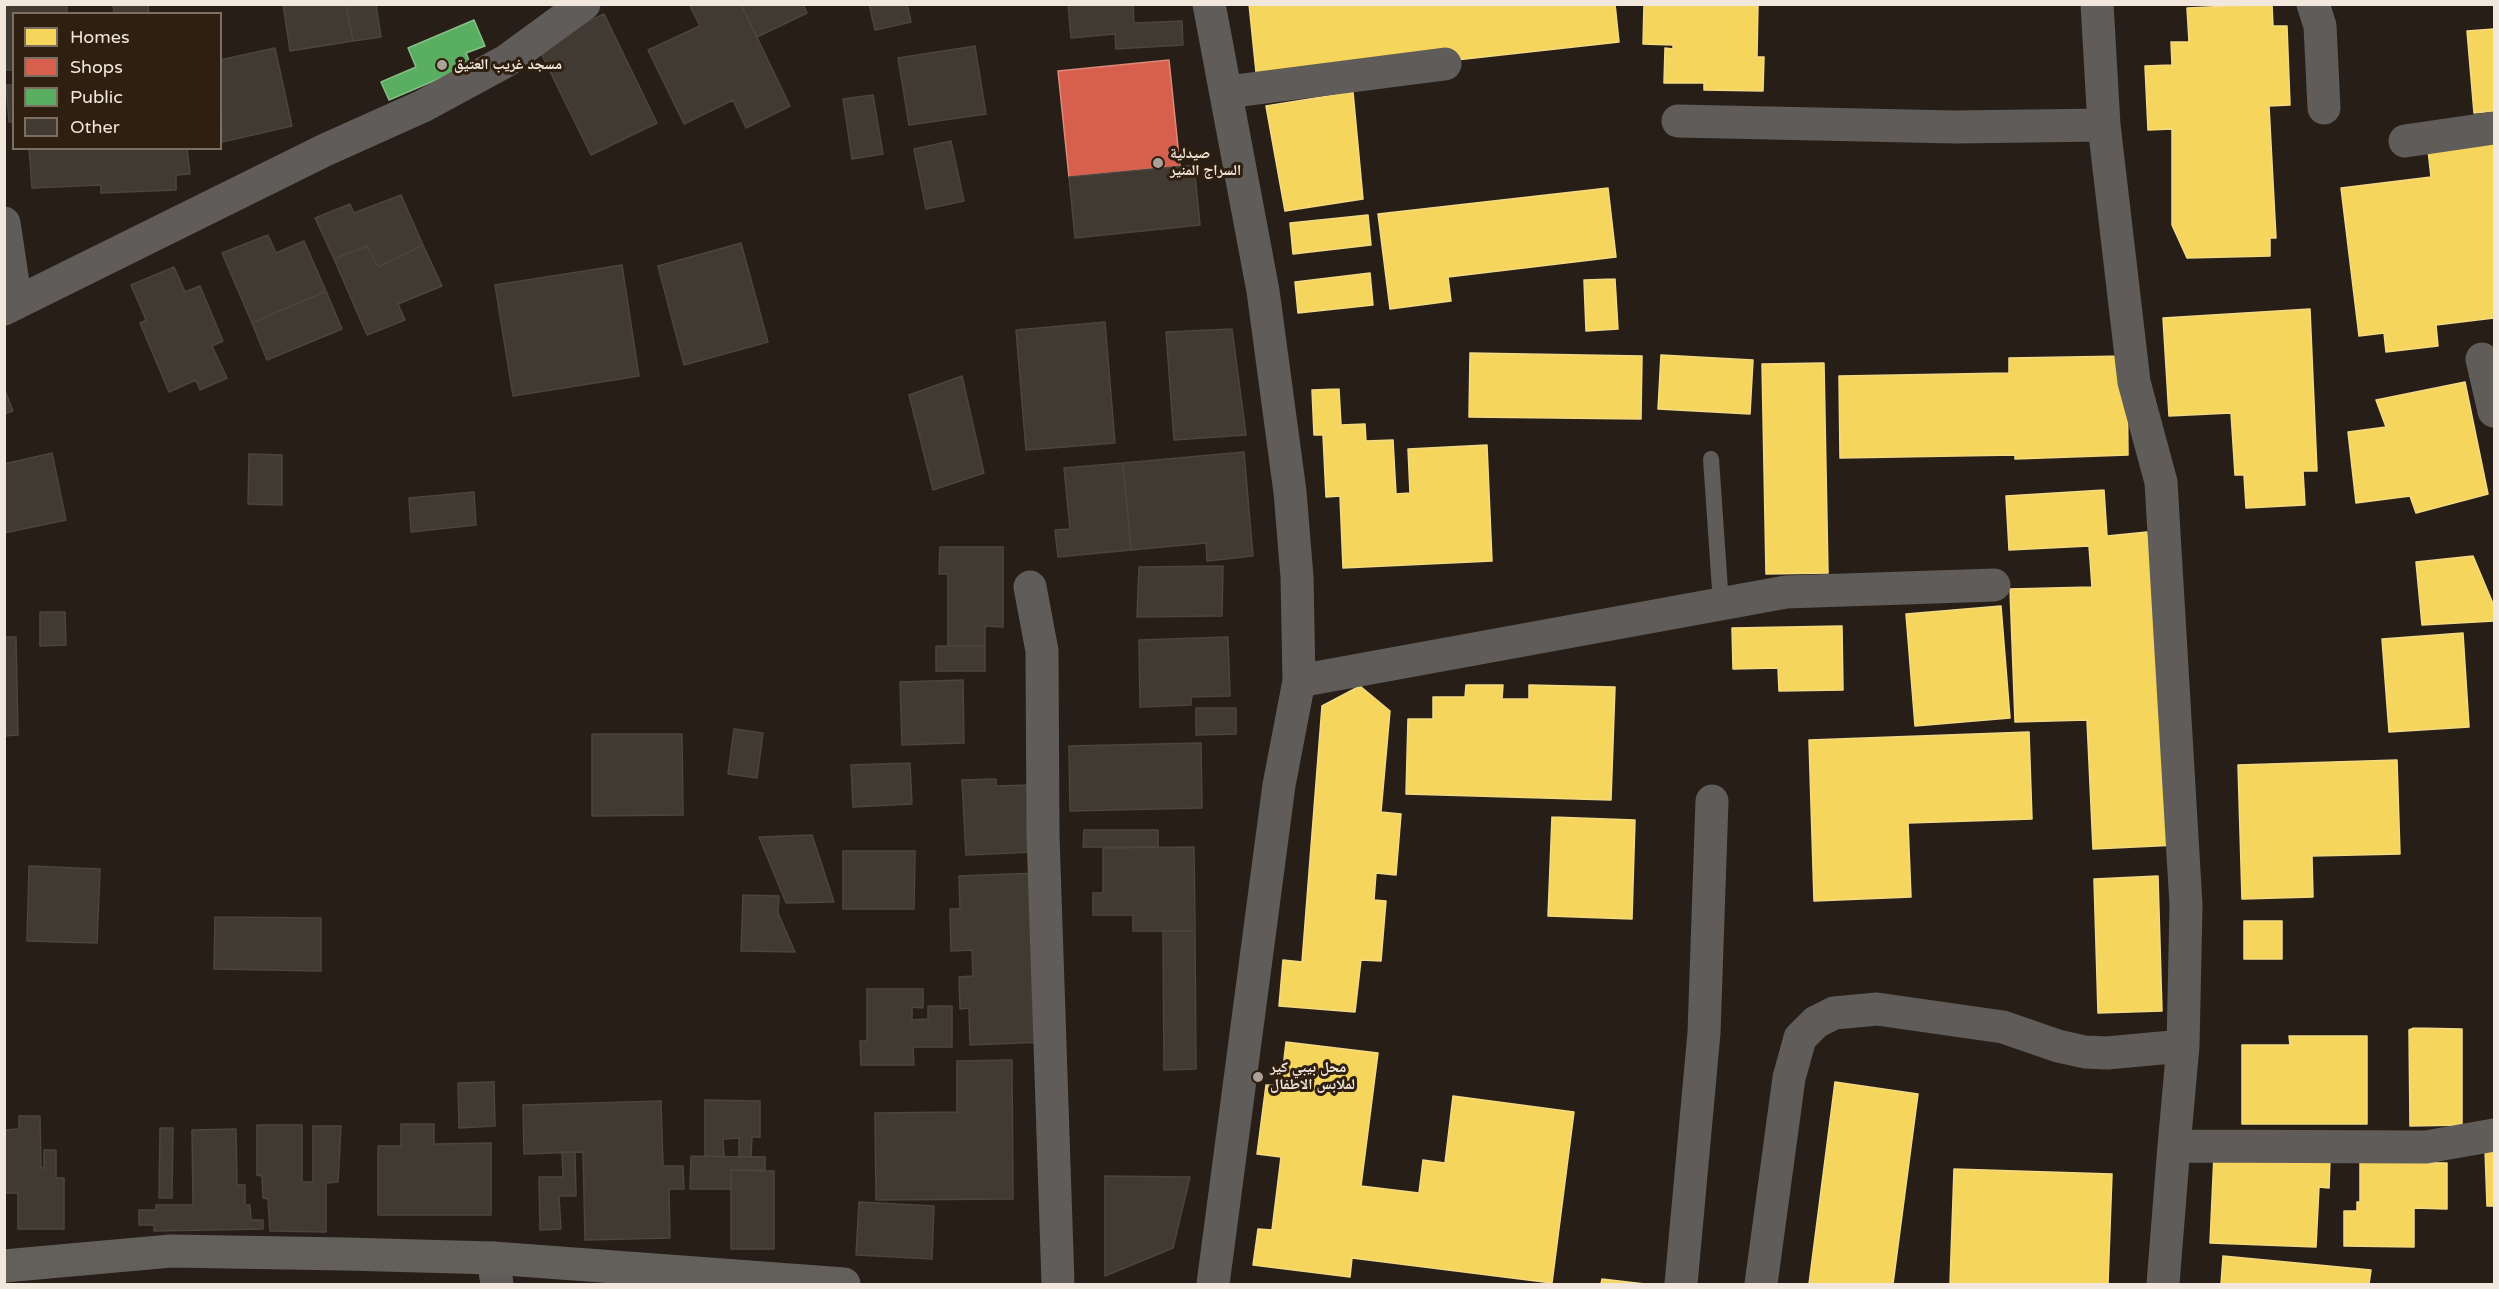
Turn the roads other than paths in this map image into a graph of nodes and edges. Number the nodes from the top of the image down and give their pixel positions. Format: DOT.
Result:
graph roads {
  1 [pos="584,4"];
  2 [pos="1209,4"];
  3 [pos="2097,4"];
  4 [pos="2313,4"];
  5 [pos="1445,64"];
  6 [pos="1227,92"];
  7 [pos="2324,108"];
  8 [pos="1678,121"];
  9 [pos="2104,125"];
  10 [pos="2494,128"];
  11 [pos="2405,141"];
  12 [pos="4,224"];
  13 [pos="10,306"];
  14 [pos="2482,359"];
  15 [pos="2494,411"];
  16 [pos="1711,459"];
  17 [pos="1994,585"];
  18 [pos="1030,587"];
  19 [pos="1721,604"];
  20 [pos="1299,681"];
  21 [pos="1712,801"];
  22 [pos="2183,1046"];
  23 [pos="2494,1135"];
  24 [pos="2174,1146"];
  25 [pos="4,1266"];
  26 [pos="495,1271"];
  27 [pos="844,1284"];
  28 [pos="1058,1284"];
  29 [pos="1213,1284"];
  30 [pos="1681,1284"];
  31 [pos="1761,1284"];
  32 [pos="2163,1284"];
  1 -- 13 [label="street"];
  2 -- 6 [label="street"];
  3 -- 9 [label="street"];
  4 -- 7 [label="street"];
  5 -- 6 [label="street"];
  6 -- 20 [label="street"];
  8 -- 9 [label="street"];
  9 -- 22 [label="street"];
  10 -- 11 [label="street"];
  12 -- 13 [label="street"];
  14 -- 15 [label="street"];
  16 -- 19 [label="lane"];
  17 -- 19 [label="street"];
  18 -- 28 [label="street"];
  19 -- 20 [label="street"];
  20 -- 29 [label="street"];
  21 -- 30 [label="street"];
  22 -- 24 [label="street"];
  22 -- 31 [label="street"];
  23 -- 24 [label="street"];
  24 -- 32 [label="street"];
  25 -- 26 [label="street"];
  26 -- 27 [label="street"];
}
